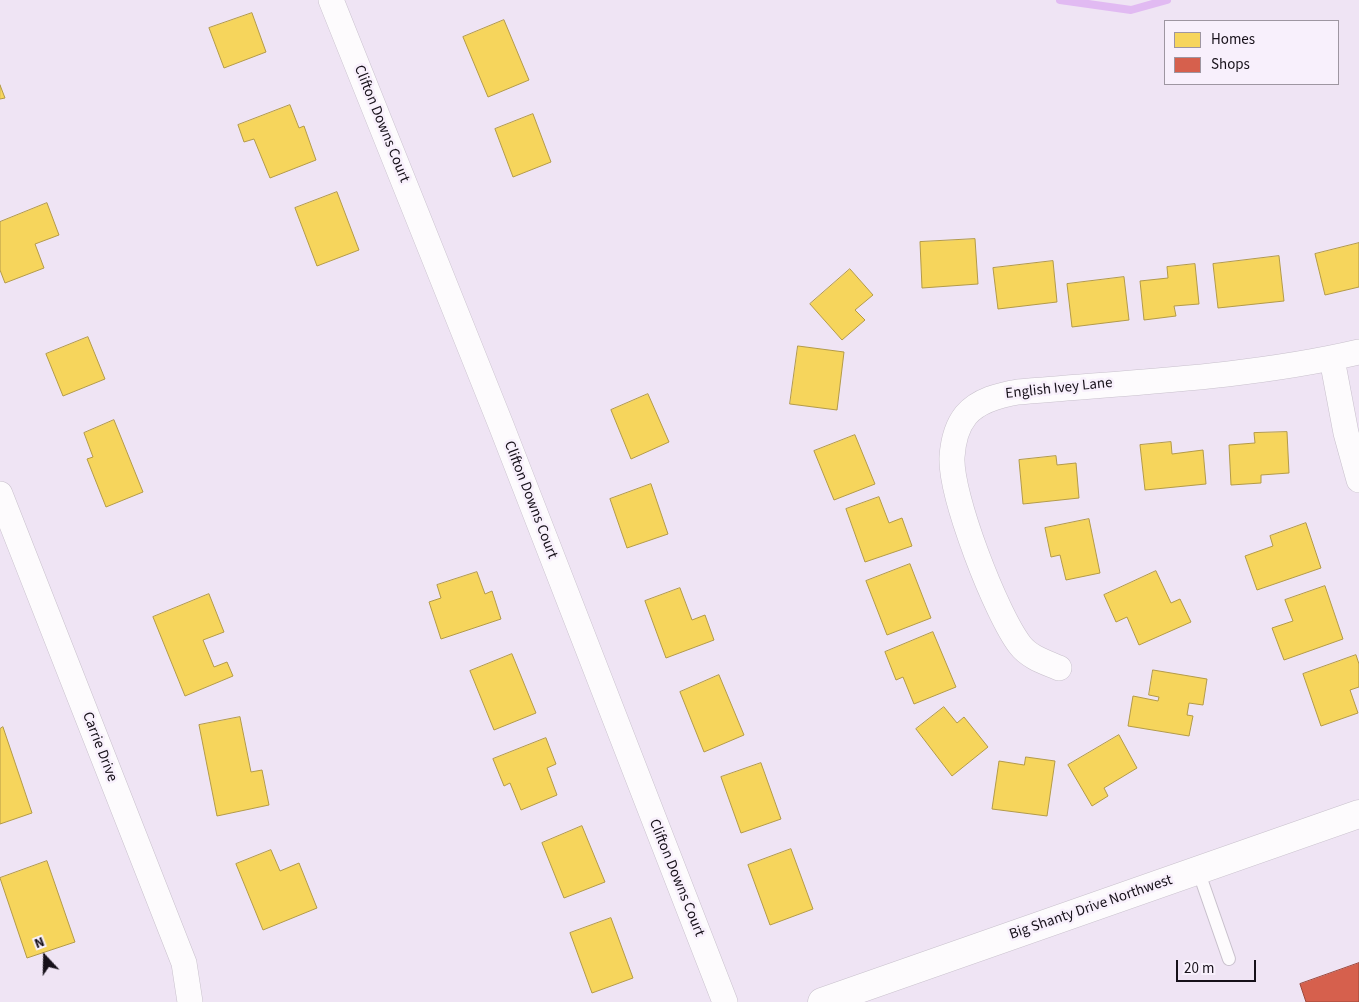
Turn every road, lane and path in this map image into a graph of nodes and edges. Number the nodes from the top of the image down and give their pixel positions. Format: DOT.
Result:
graph roads {
  1 [pos="331,0"];
  2 [pos="1359,352"];
  3 [pos="1332,359"];
  4 [pos="1359,480"];
  5 [pos="0,494"];
  6 [pos="1059,668"];
  7 [pos="1359,814"];
  8 [pos="1198,870"];
  9 [pos="1229,959"];
  10 [pos="190,1002"];
  11 [pos="725,1002"];
  12 [pos="822,1002"];
  1 -- 11 [label="street, Clifton Downs Court"];
  2 -- 3 [label="street, English Ivey Lane"];
  3 -- 4 [label="street"];
  3 -- 6 [label="street, English Ivey Lane"];
  5 -- 10 [label="street, Carrie Drive"];
  7 -- 8 [label="street, Big Shanty Drive Northwest"];
  8 -- 9 [label="lane"];
  8 -- 12 [label="street, Big Shanty Drive Northwest"];
}
